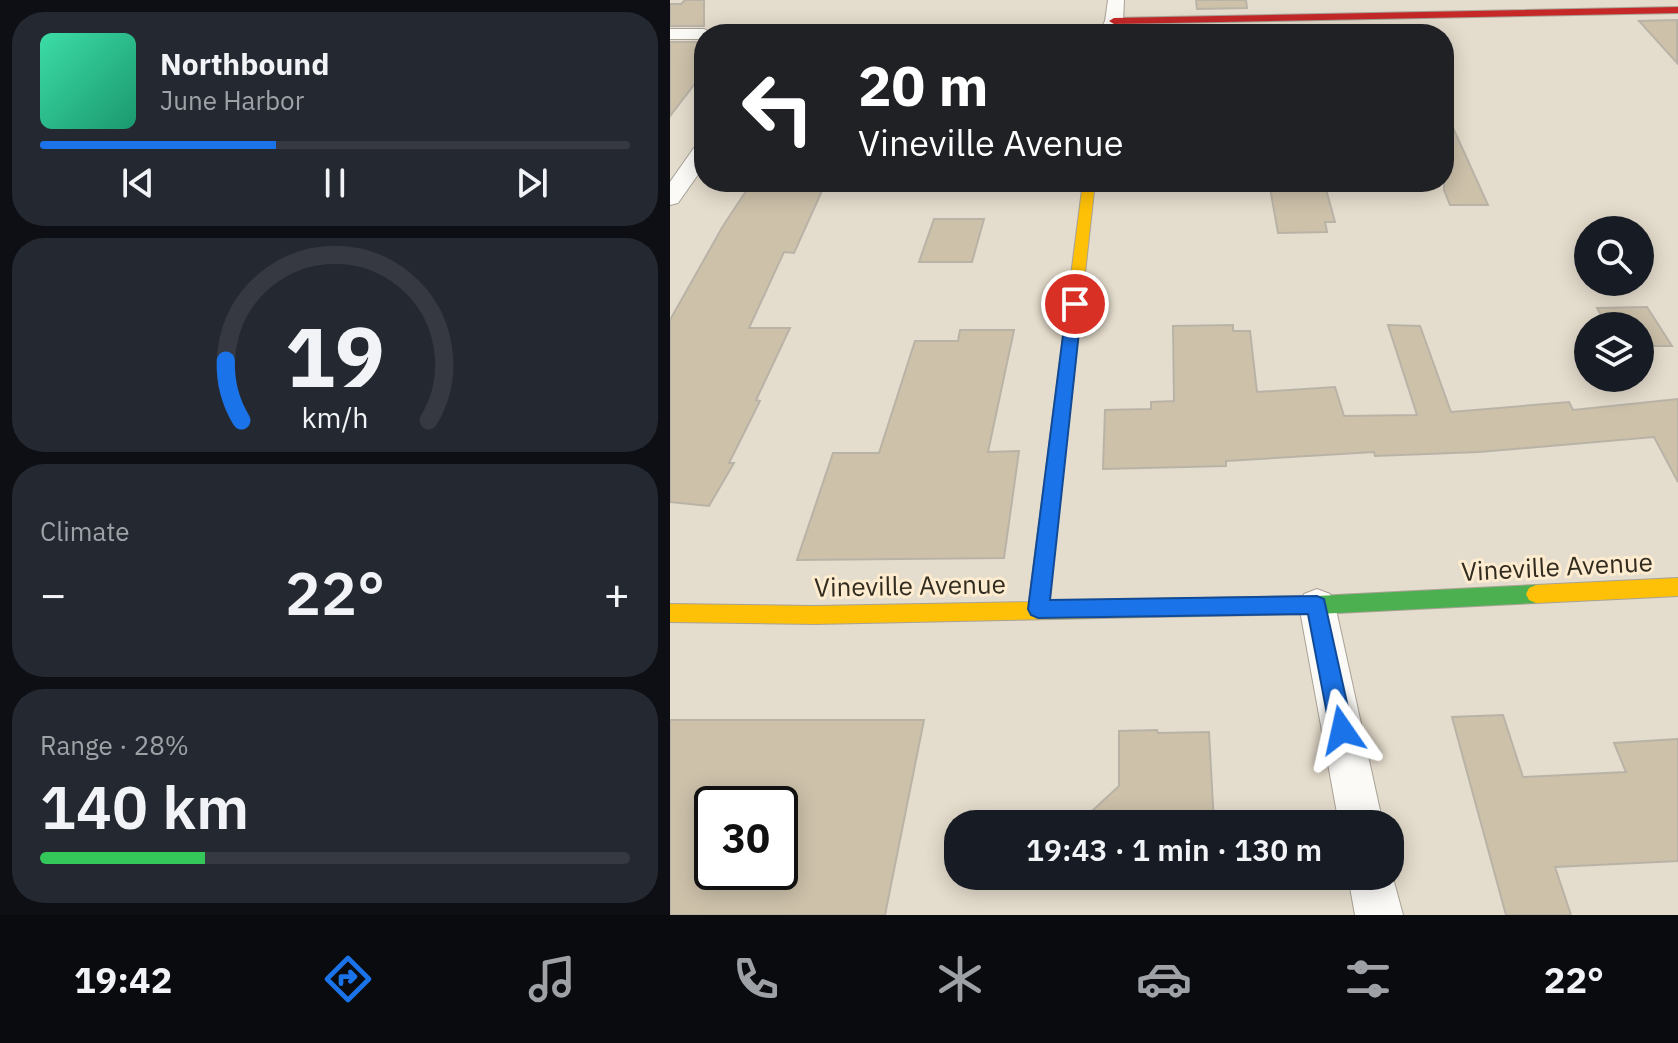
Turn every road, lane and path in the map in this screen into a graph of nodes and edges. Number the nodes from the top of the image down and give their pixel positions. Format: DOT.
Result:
graph roads {
  1 [pos="1116,0"];
  2 [pos="1678,10"];
  3 [pos="1111,24"];
  4 [pos="1236,24"];
  5 [pos="670,34"];
  6 [pos="694,34"];
  7 [pos="694,164"];
  8 [pos="1088,192"];
  9 [pos="670,198"];
  10 [pos="1678,587"];
  11 [pos="1317,605"];
  12 [pos="1038,609"];
  13 [pos="670,613"];
  14 [pos="1358,810"];
  15 [pos="1374,890"];
  16 [pos="1379,915"];
  1 -- 3 [label="street"];
  2 -- 4 [label="street"];
  5 -- 6 [label="street"];
  7 -- 9 [label="street"];
  8 -- 12 [label="street"];
  10 -- 11 [label="street, Vineville Avenue"];
  11 -- 12 [label="street, Vineville Avenue"];
  11 -- 14 [label="street"];
  12 -- 13 [label="street, Vineville Avenue"];
  15 -- 16 [label="street"];
}
